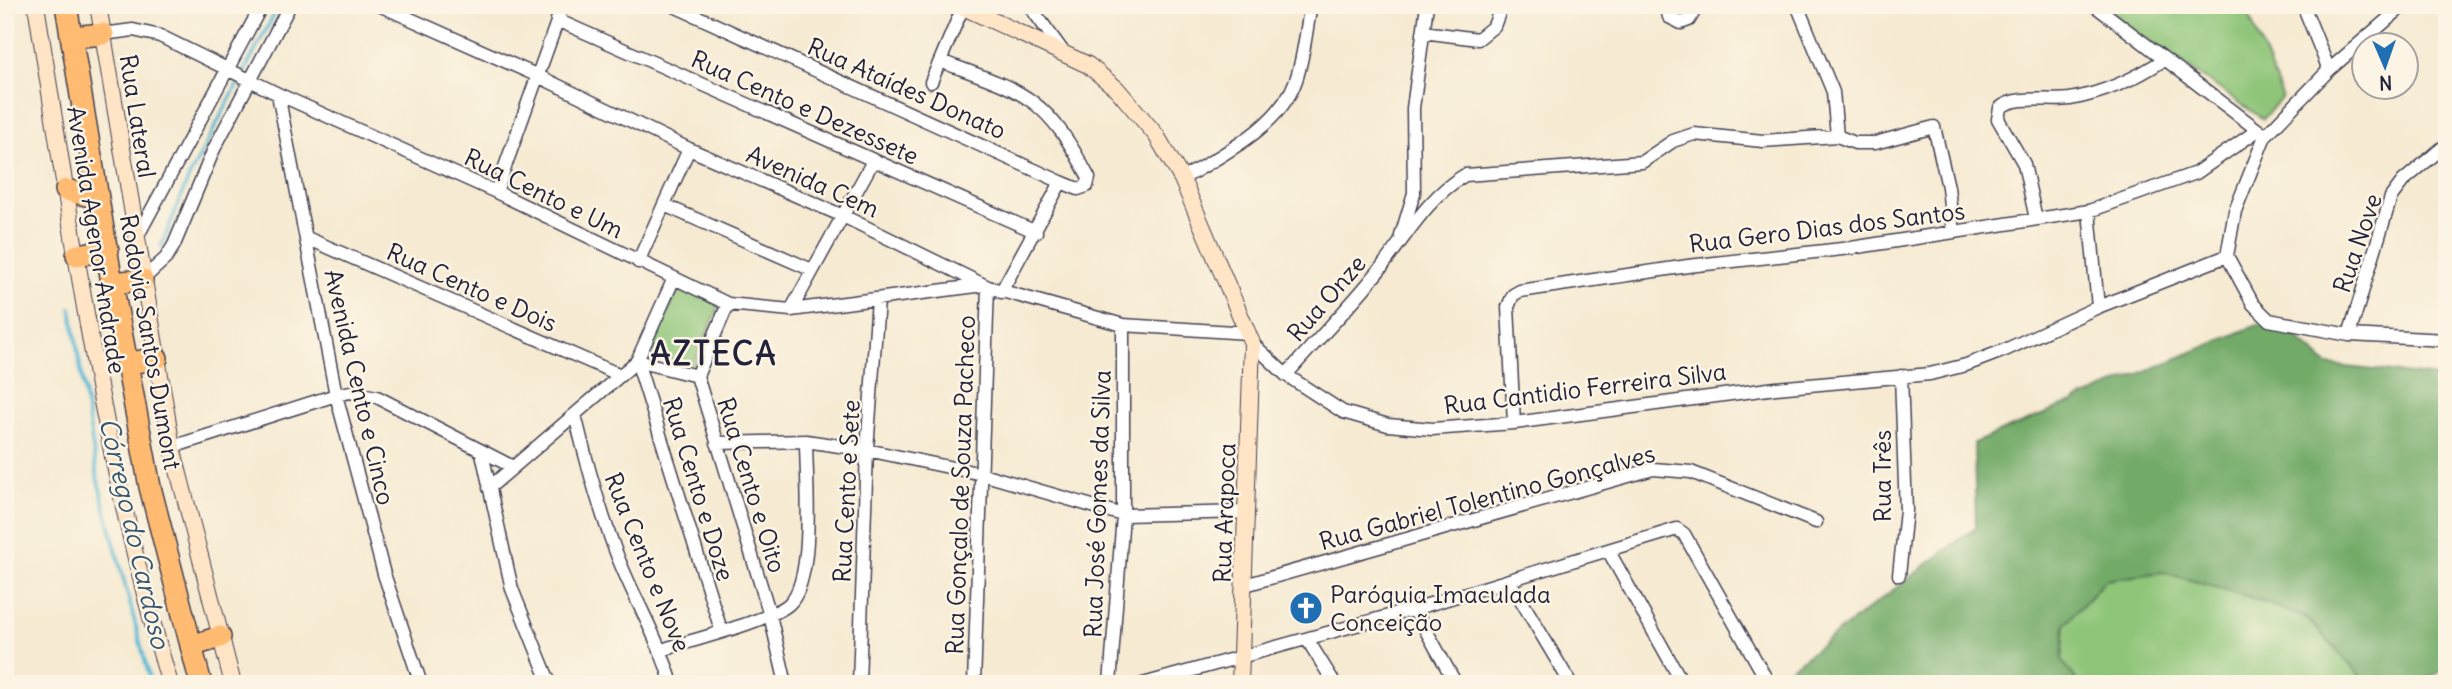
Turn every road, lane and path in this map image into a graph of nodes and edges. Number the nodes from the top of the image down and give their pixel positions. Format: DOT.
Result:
graph roads {
  1 [pos="36,5"];
  2 [pos="66,5"];
  3 [pos="98,5"];
  4 [pos="262,5"];
  5 [pos="290,5"];
  6 [pos="379,5"];
  7 [pos="563,5"];
  8 [pos="672,5"];
  9 [pos="1030,5"];
  10 [pos="1311,5"];
  11 [pos="1427,5"];
  12 [pos="1502,5"];
  13 [pos="1666,5"];
  14 [pos="1698,5"];
  15 [pos="1797,5"];
  16 [pos="2094,5"];
  17 [pos="2303,5"];
  18 [pos="961,6"];
  19 [pos="2402,6"];
  20 [pos="556,20"];
  21 [pos="1423,32"];
  22 [pos="103,34"];
  23 [pos="72,37"];
  24 [pos="1064,54"];
  25 [pos="2165,59"];
  26 [pos="940,61"];
  27 [pos="227,68"];
  28 [pos="2329,70"];
  29 [pos="536,75"];
  30 [pos="249,78"];
  31 [pos="931,82"];
  32 [pos="278,94"];
  33 [pos="2262,133"];
  34 [pos="1838,136"];
  35 [pos="2447,144"];
  36 [pos="689,149"];
  37 [pos="873,161"];
  38 [pos="1182,179"];
  39 [pos="1061,182"];
  40 [pos="66,190"];
  41 [pos="496,192"];
  42 [pos="98,198"];
  43 [pos="664,205"];
  44 [pos="2089,211"];
  45 [pos="843,216"];
  46 [pos="2036,219"];
  47 [pos="1036,232"];
  48 [pos="1952,232"];
  49 [pos="307,238"];
  50 [pos="135,241"];
  51 [pos="1396,248"];
  52 [pos="108,250"];
  53 [pos="77,255"];
  54 [pos="2227,256"];
  55 [pos="638,262"];
  56 [pos="812,270"];
  57 [pos="674,278"];
  58 [pos="142,280"];
  59 [pos="112,283"];
  60 [pos="991,288"];
  61 [pos="878,300"];
  62 [pos="728,304"];
  63 [pos="2098,307"];
  64 [pos="791,310"];
  65 [pos="1123,325"];
  66 [pos="2349,335"];
  67 [pos="1250,338"];
  68 [pos="2447,340"];
  69 [pos="157,358"];
  70 [pos="637,360"];
  71 [pos="127,364"];
  72 [pos="620,375"];
  73 [pos="1286,375"];
  74 [pos="696,376"];
  75 [pos="1901,376"];
  76 [pos="336,395"];
  77 [pos="575,415"];
  78 [pos="1514,423"];
  79 [pos="806,441"];
  80 [pos="717,443"];
  81 [pos="172,447"];
  82 [pos="867,450"];
  83 [pos="482,453"];
  84 [pos="513,467"];
  85 [pos="982,474"];
  86 [pos="489,488"];
  87 [pos="1248,512"];
  88 [pos="1123,515"];
  89 [pos="1816,522"];
  90 [pos="1608,550"];
  91 [pos="1899,575"];
  92 [pos="1509,580"];
  93 [pos="1245,585"];
  94 [pos="1414,609"];
  95 [pos="770,615"];
  96 [pos="721,630"];
  97 [pos="220,637"];
  98 [pos="1307,639"];
  99 [pos="191,646"];
  100 [pos="662,650"];
  101 [pos="1242,658"];
  102 [pos="170,684"];
  103 [pos="201,684"];
  104 [pos="233,684"];
  105 [pos="421,684"];
  106 [pos="550,684"];
  107 [pos="672,684"];
  108 [pos="786,684"];
  109 [pos="859,684"];
  110 [pos="974,684"];
  111 [pos="1110,684"];
  112 [pos="1143,684"];
  113 [pos="1240,684"];
  114 [pos="1335,684"];
  115 [pos="1456,684"];
  116 [pos="1571,684"];
  117 [pos="1682,684"];
  118 [pos="1769,684"];
  1 -- 40 [label="street, Avenida Agenor Andrade"];
  2 -- 23 [label="highway, Rodovia Santos Dumont"];
  3 -- 22 [label="street, Rua Lateral"];
  4 -- 27 [label="street"];
  5 -- 30 [label="street"];
  6 -- 29 [label="street, Avenida Cem"];
  7 -- 20 [label="street"];
  8 -- 39 [label="street, Rua Ataídes Donato"];
  9 -- 24 [label="street"];
  10 -- 38 [label="street"];
  11 -- 21 [label="street"];
  12 -- 21 [label="street"];
  13 -- 14 [label="street"];
  15 -- 34 [label="street"];
  16 -- 25 [label="street"];
  17 -- 28 [label="street"];
  18 -- 24 [label="street, Rua Cantidio Ferreira Silva"];
  18 -- 26 [label="street"];
  19 -- 28 [label="street"];
  20 -- 29 [label="street"];
  20 -- 37 [label="street, Rua Cento e Dezessete"];
  21 -- 51 [label="street"];
  22 -- 23 [label="highway"];
  22 -- 27 [label="street, Rua Cento e Um"];
  22 -- 50 [label="street, Rua Lateral"];
  23 -- 42 [label="highway, Rodovia Santos Dumont"];
  24 -- 38 [label="street, Rua Cantidio Ferreira Silva"];
  25 -- 33 [label="street"];
  25 -- 46 [label="street"];
  26 -- 31 [label="street"];
  26 -- 39 [label="street, Rua Ataídes Donato"];
  27 -- 30 [label="street, Rua Cento e Um"];
  27 -- 50 [label="street"];
  28 -- 33 [label="street"];
  29 -- 36 [label="street, Avenida Cem"];
  29 -- 41 [label="street"];
  30 -- 32 [label="street, Rua Cento e Um"];
  30 -- 58 [label="street"];
  32 -- 41 [label="street, Rua Cento e Um"];
  32 -- 49 [label="street, Avenida Cento e Cinco"];
  33 -- 44 [label="street, Rua Gero Dias dos Santos"];
  33 -- 54 [label="street"];
  34 -- 48 [label="street, Rua Onze"];
  34 -- 51 [label="street, Rua Onze"];
  35 -- 66 [label="street, Rua Nove"];
  36 -- 43 [label="street"];
  36 -- 45 [label="street, Avenida Cem"];
  37 -- 45 [label="street"];
  37 -- 47 [label="street, Rua Cento e Dezessete"];
  38 -- 67 [label="street, Rua Cantidio Ferreira Silva"];
  39 -- 47 [label="street"];
  40 -- 42 [label="highway"];
  40 -- 53 [label="street, Avenida Agenor Andrade"];
  41 -- 55 [label="street, Rua Cento e Um"];
  42 -- 52 [label="highway, Rodovia Santos Dumont"];
  43 -- 55 [label="street"];
  43 -- 56 [label="street"];
  44 -- 46 [label="street, Rua Gero Dias dos Santos"];
  44 -- 63 [label="street"];
  45 -- 56 [label="street"];
  45 -- 60 [label="street, Avenida Cem"];
  46 -- 48 [label="street, Rua Gero Dias dos Santos"];
  47 -- 60 [label="street"];
  48 -- 78 [label="street, Rua Gero Dias dos Santos"];
  49 -- 72 [label="street, Rua Cento e Dois"];
  49 -- 76 [label="street, Avenida Cento e Cinco"];
  50 -- 58 [label="street, Rua Lateral"];
  51 -- 73 [label="street, Rua Onze"];
  52 -- 53 [label="highway"];
  52 -- 59 [label="highway, Rodovia Santos Dumont"];
  53 -- 102 [label="street, Avenida Agenor Andrade"];
  54 -- 63 [label="street, Rua Cantidio Ferreira Silva"];
  54 -- 66 [label="street"];
  55 -- 57 [label="street, Rua Cento e Um"];
  56 -- 64 [label="street"];
  57 -- 62 [label="street, Rua Cento e Um"];
  57 -- 70 [label="street"];
  58 -- 59 [label="highway"];
  58 -- 69 [label="street, Rua Lateral"];
  59 -- 71 [label="highway, Rodovia Santos Dumont"];
  60 -- 61 [label="street, Rua Cento e Um"];
  60 -- 65 [label="street, Avenida Cem"];
  60 -- 85 [label="street, Rua Gonçalo de Souza Pacheco"];
  61 -- 64 [label="street, Rua Cento e Um"];
  61 -- 82 [label="street, Rua Cento e Sete"];
  62 -- 64 [label="street, Rua Cento e Um"];
  62 -- 74 [label="street, Rua Cento e Oito"];
  63 -- 75 [label="street, Rua Cantidio Ferreira Silva"];
  65 -- 67 [label="street, Avenida Cem"];
  65 -- 88 [label="street, Rua José Gomes da Silva"];
  66 -- 68 [label="street"];
  67 -- 73 [label="street, Rua Cantidio Ferreira Silva"];
  67 -- 87 [label="street, Rua Arapoca"];
  69 -- 71 [label="highway"];
  69 -- 81 [label="street, Rua Lateral"];
  70 -- 72 [label="street"];
  70 -- 74 [label="street"];
  70 -- 96 [label="street, Rua Cento e Doze"];
  71 -- 99 [label="highway, Rodovia Santos Dumont"];
  72 -- 77 [label="street"];
  73 -- 78 [label="street, Rua Cantidio Ferreira Silva"];
  74 -- 80 [label="street, Rua Cento e Oito"];
  75 -- 78 [label="street, Rua Cantidio Ferreira Silva"];
  75 -- 91 [label="street, Rua Três"];
  76 -- 81 [label="street"];
  76 -- 83 [label="street"];
  76 -- 105 [label="street, Avenida Cento e Cinco"];
  77 -- 84 [label="street"];
  77 -- 100 [label="street, Rua Cento e Nove"];
  79 -- 80 [label="street"];
  79 -- 82 [label="street"];
  79 -- 95 [label="street"];
  80 -- 95 [label="street, Rua Cento e Oito"];
  81 -- 97 [label="street, Rua Lateral"];
  82 -- 85 [label="street"];
  82 -- 109 [label="street, Rua Cento e Sete"];
  83 -- 84 [label="street"];
  83 -- 86 [label="street"];
  84 -- 86 [label="street"];
  85 -- 88 [label="street"];
  85 -- 110 [label="street, Rua Gonçalo de Souza Pacheco"];
  86 -- 106 [label="street"];
  87 -- 88 [label="street"];
  87 -- 93 [label="street, Rua Arapoca"];
  88 -- 111 [label="street, Rua José Gomes da Silva"];
  89 -- 93 [label="street, Rua Gabriel Tolentino Gonçalves"];
  90 -- 92 [label="street"];
  90 -- 117 [label="street"];
  90 -- 118 [label="street"];
  92 -- 94 [label="street"];
  92 -- 116 [label="street"];
  93 -- 101 [label="street, Rua Arapoca"];
  94 -- 98 [label="street"];
  94 -- 115 [label="street"];
  95 -- 96 [label="street"];
  95 -- 108 [label="street, Rua Cento e Oito"];
  96 -- 100 [label="street"];
  97 -- 99 [label="highway"];
  97 -- 104 [label="street, Rua Lateral"];
  98 -- 101 [label="street"];
  98 -- 114 [label="street"];
  99 -- 103 [label="highway, Rodovia Santos Dumont"];
  100 -- 107 [label="street, Rua Cento e Nove"];
  101 -- 112 [label="street"];
  101 -- 113 [label="street, Rua Arapoca"];
}
